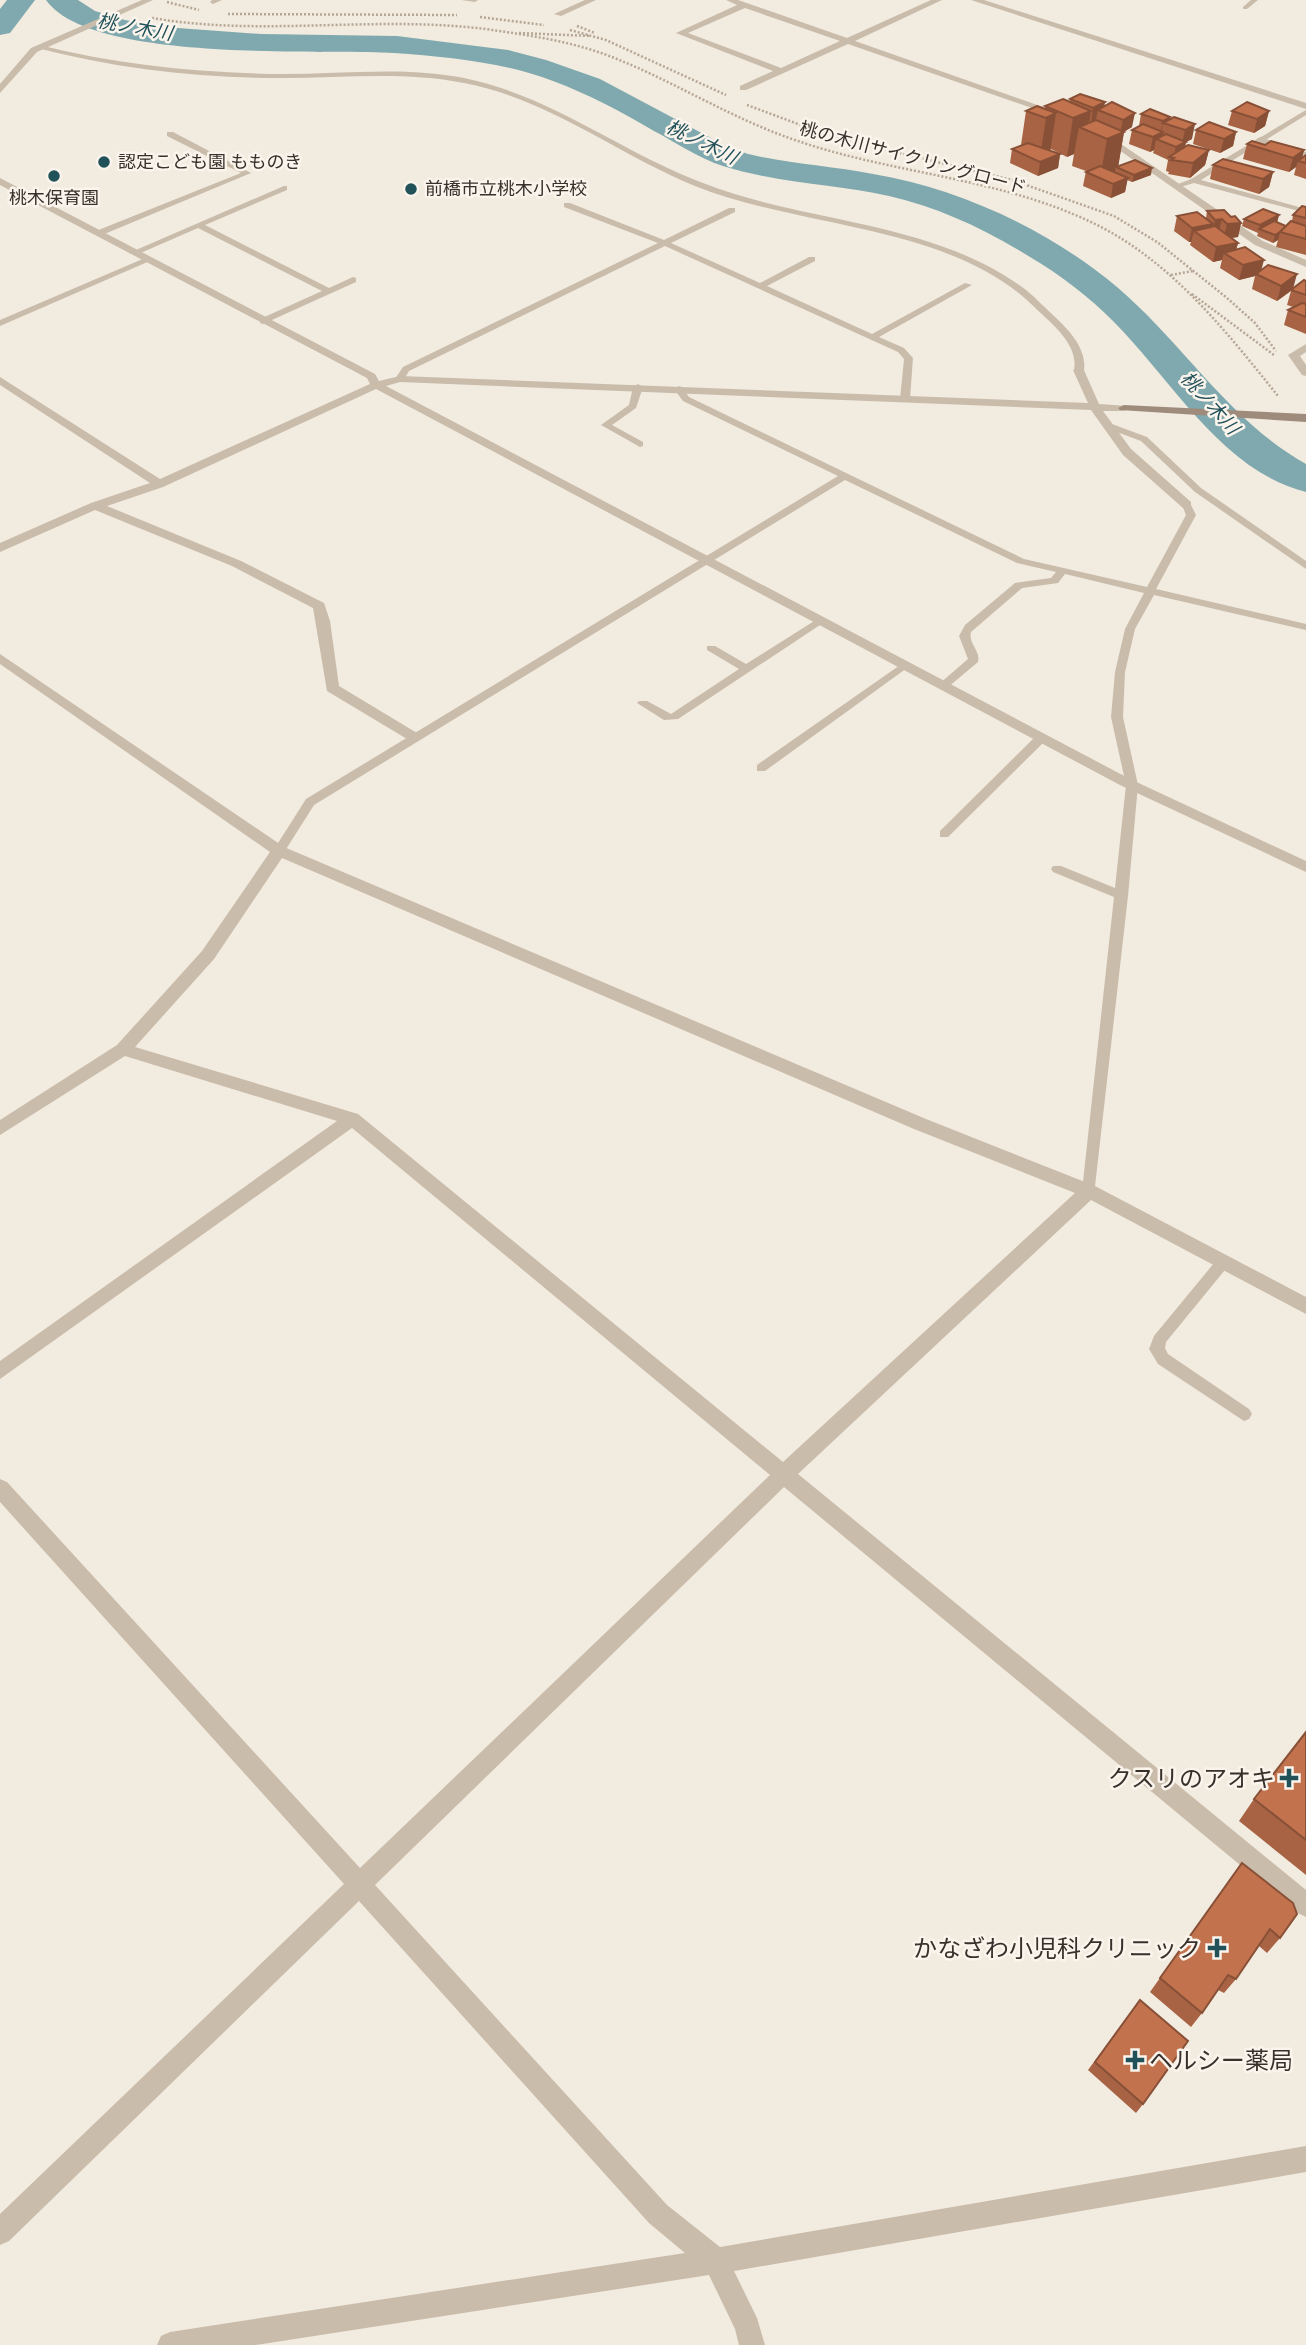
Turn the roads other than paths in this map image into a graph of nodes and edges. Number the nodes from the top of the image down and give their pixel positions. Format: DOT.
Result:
graph roads {
  1 [pos="149,0"];
  2 [pos="464,0"];
  3 [pos="475,0"];
  4 [pos="592,0"];
  5 [pos="730,0"];
  6 [pos="939,0"];
  7 [pos="975,0"];
  8 [pos="1255,0"];
  9 [pos="744,5"];
  10 [pos="1245,8"];
  11 [pos="558,13"];
  12 [pos="849,40"];
  13 [pos="41,46"];
  14 [pos="782,71"];
  15 [pos="743,88"];
  16 [pos="0,90"];
  17 [pos="1306,106"];
  18 [pos="1306,112"];
  19 [pos="1072,119"];
  20 [pos="1093,128"];
  21 [pos="170,134"];
  22 [pos="1261,140"];
  23 [pos="1306,155"];
  24 [pos="0,181"];
  25 [pos="1194,181"];
  26 [pos="1177,186"];
  27 [pos="285,188"];
  28 [pos="567,205"];
  29 [pos="732,210"];
  30 [pos="1306,211"];
  31 [pos="198,225"];
  32 [pos="99,233"];
  33 [pos="665,243"];
  34 [pos="133,253"];
  35 [pos="811,259"];
  36 [pos="148,260"];
  37 [pos="1306,264"];
  38 [pos="353,280"];
  39 [pos="968,285"];
  40 [pos="761,286"];
  41 [pos="329,291"];
  42 [pos="263,321"];
  43 [pos="0,323"];
  44 [pos="874,336"];
  45 [pos="1306,347"];
  46 [pos="1079,370"];
  47 [pos="1306,373"];
  48 [pos="400,379"];
  49 [pos="0,380"];
  50 [pos="376,385"];
  51 [pos="638,387"];
  52 [pos="679,389"];
  53 [pos="905,399"];
  54 [pos="1095,407"];
  55 [pos="1124,408"];
  56 [pos="1306,418"];
  57 [pos="1109,426"];
  58 [pos="640,444"];
  59 [pos="845,476"];
  60 [pos="159,484"];
  61 [pos="1186,505"];
  62 [pos="95,506"];
  63 [pos="0,548"];
  64 [pos="705,561"];
  65 [pos="1306,566"];
  66 [pos="1062,572"];
  67 [pos="1149,590"];
  68 [pos="819,621"];
  69 [pos="1306,627"];
  70 [pos="711,648"];
  71 [pos="0,658"];
  72 [pos="903,666"];
  73 [pos="747,668"];
  74 [pos="943,686"];
  75 [pos="643,703"];
  76 [pos="412,736"];
  77 [pos="1041,738"];
  78 [pos="761,768"];
  79 [pos="1132,785"];
  80 [pos="944,834"];
  81 [pos="279,852"];
  82 [pos="1306,867"];
  83 [pos="1057,869"];
  84 [pos="1122,896"];
  85 [pos="123,1049"];
  86 [pos="352,1119"];
  87 [pos="0,1128"];
  88 [pos="1089,1191"];
  89 [pos="1224,1261"];
  90 [pos="1306,1306"];
  91 [pos="0,1371"];
  92 [pos="1244,1414"];
  93 [pos="783,1475"];
  94 [pos="0,1488"];
  95 [pos="360,1882"];
  96 [pos="1306,1905"];
  97 [pos="1306,2159"];
  98 [pos="0,2232"];
  99 [pos="716,2261"];
  100 [pos="170,2345"];
  101 [pos="752,2345"];
  1 -- 13 [label="street"];
  2 -- 3 [label="lane"];
  4 -- 11 [label="street"];
  5 -- 9 [label="street"];
  6 -- 12 [label="street"];
  7 -- 17 [label="street"];
  8 -- 10 [label="lane"];
  9 -- 12 [label="street"];
  9 -- 14 [label="street"];
  12 -- 14 [label="street"];
  12 -- 19 [label="street"];
  13 -- 16 [label="street"];
  13 -- 46 [label="lane"];
  14 -- 15 [label="street"];
  18 -- 22 [label="lane"];
  20 -- 26 [label="street"];
  21 -- 32 [label="lane"];
  22 -- 23 [label="street"];
  22 -- 25 [label="lane"];
  24 -- 32 [label="street"];
  25 -- 26 [label="lane"];
  25 -- 30 [label="lane"];
  26 -- 37 [label="street"];
  27 -- 31 [label="lane"];
  28 -- 33 [label="lane"];
  29 -- 33 [label="lane"];
  31 -- 34 [label="lane"];
  31 -- 41 [label="lane"];
  32 -- 34 [label="street"];
  33 -- 40 [label="lane"];
  33 -- 48 [label="lane"];
  34 -- 36 [label="street"];
  35 -- 40 [label="lane"];
  36 -- 42 [label="street"];
  36 -- 43 [label="lane"];
  38 -- 41 [label="lane"];
  39 -- 44 [label="lane"];
  40 -- 44 [label="lane"];
  41 -- 42 [label="lane"];
  42 -- 50 [label="street"];
  44 -- 53 [label="lane"];
  45 -- 47 [label="street"];
  46 -- 54 [label="street"];
  48 -- 50 [label="street"];
  48 -- 51 [label="street"];
  49 -- 60 [label="street"];
  50 -- 60 [label="street"];
  50 -- 64 [label="street"];
  51 -- 52 [label="street"];
  51 -- 58 [label="lane"];
  52 -- 53 [label="street"];
  52 -- 59 [label="lane"];
  53 -- 54 [label="street"];
  54 -- 55 [label="street"];
  54 -- 57 [label="street"];
  55 -- 56 [label="street"];
  57 -- 61 [label="street"];
  57 -- 65 [label="lane"];
  59 -- 64 [label="lane"];
  59 -- 66 [label="lane"];
  60 -- 62 [label="street"];
  61 -- 67 [label="lane"];
  62 -- 63 [label="street"];
  62 -- 76 [label="street"];
  64 -- 68 [label="street"];
  64 -- 76 [label="lane"];
  66 -- 67 [label="lane"];
  66 -- 74 [label="lane"];
  67 -- 69 [label="lane"];
  67 -- 79 [label="lane"];
  68 -- 72 [label="street"];
  68 -- 73 [label="lane"];
  70 -- 73 [label="lane"];
  71 -- 81 [label="street"];
  72 -- 74 [label="street"];
  72 -- 78 [label="lane"];
  73 -- 75 [label="lane"];
  74 -- 77 [label="street"];
  76 -- 81 [label="lane"];
  77 -- 79 [label="street"];
  77 -- 80 [label="lane"];
  79 -- 82 [label="street"];
  79 -- 84 [label="lane"];
  81 -- 85 [label="street"];
  81 -- 88 [label="street"];
  83 -- 84 [label="lane"];
  84 -- 88 [label="lane"];
  85 -- 86 [label="street"];
  85 -- 87 [label="street"];
  86 -- 91 [label="street"];
  86 -- 93 [label="street"];
  88 -- 89 [label="street"];
  88 -- 93 [label="street"];
  89 -- 90 [label="street"];
  89 -- 92 [label="lane"];
  93 -- 95 [label="street"];
  93 -- 96 [label="street"];
  94 -- 95 [label="street"];
  95 -- 98 [label="street"];
  95 -- 99 [label="street"];
  97 -- 99 [label="street"];
  99 -- 100 [label="street"];
  99 -- 101 [label="street"];
}
